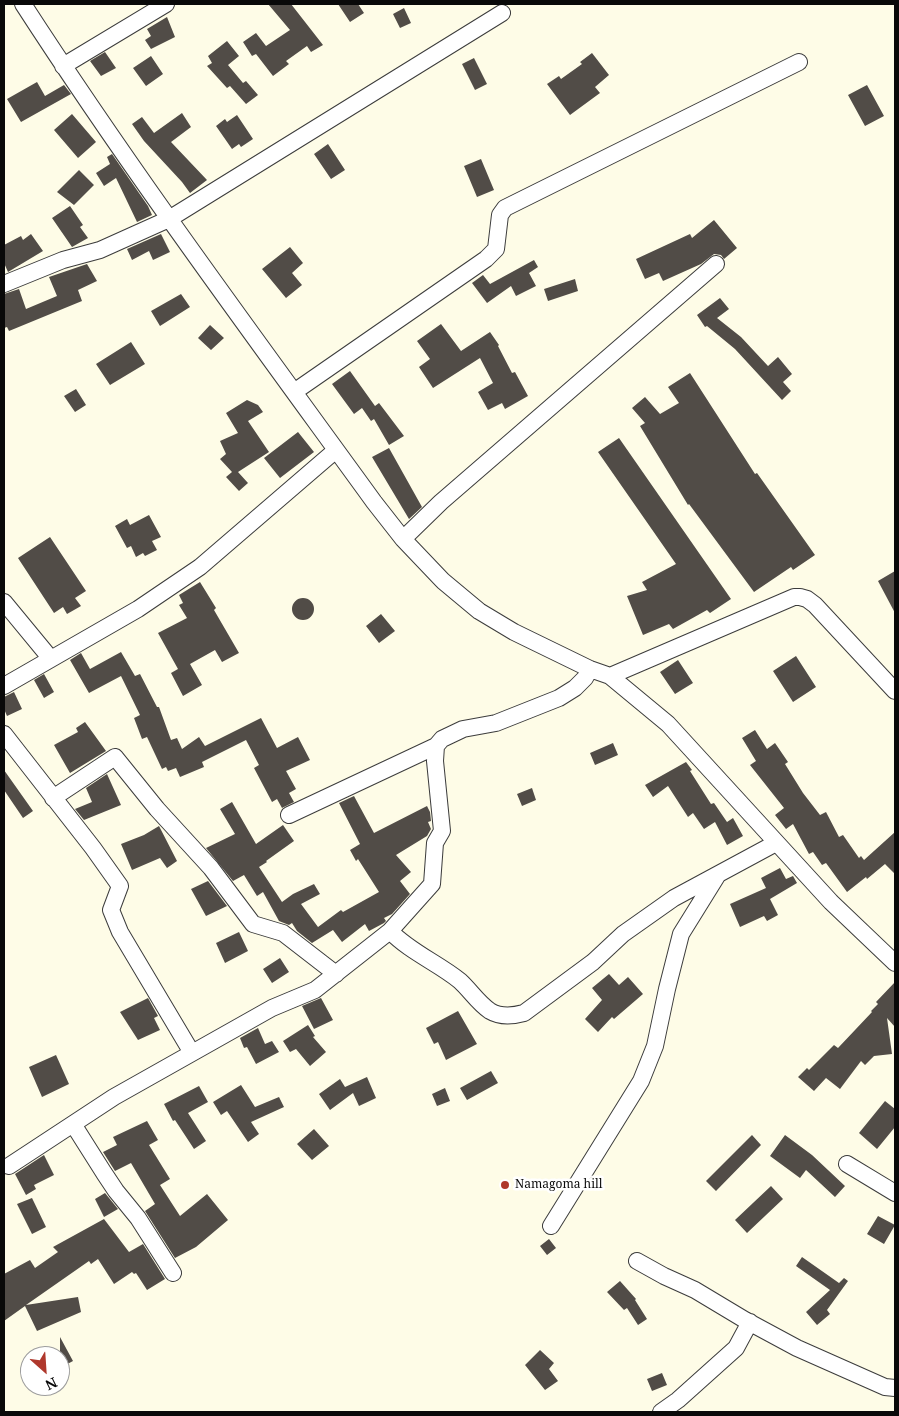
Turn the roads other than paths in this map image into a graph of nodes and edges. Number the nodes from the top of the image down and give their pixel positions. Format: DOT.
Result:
graph roads {
  1 [pos="23,4"];
  2 [pos="166,4"];
  3 [pos="502,13"];
  4 [pos="799,62"];
  5 [pos="63,66"];
  6 [pos="169,219"];
  7 [pos="716,264"];
  8 [pos="4,284"];
  9 [pos="294,392"];
  10 [pos="336,450"];
  11 [pos="403,539"];
  12 [pos="4,602"];
  13 [pos="51,659"];
  14 [pos="590,668"];
  15 [pos="610,676"];
  16 [pos="4,686"];
  17 [pos="895,692"];
  18 [pos="4,734"];
  19 [pos="436,746"];
  20 [pos="53,798"];
  21 [pos="289,815"];
  22 [pos="776,843"];
  23 [pos="718,874"];
  24 [pos="390,932"];
  25 [pos="895,963"];
  26 [pos="336,974"];
  27 [pos="192,1053"];
  28 [pos="73,1124"];
  29 [pos="847,1164"];
  30 [pos="9,1166"];
  31 [pos="895,1193"];
  32 [pos="551,1226"];
  33 [pos="638,1261"];
  34 [pos="173,1273"];
  35 [pos="750,1322"];
  36 [pos="895,1388"];
  37 [pos="661,1412"];
  1 -- 5 [label="street"];
  2 -- 5 [label="street"];
  3 -- 6 [label="street"];
  4 -- 9 [label="street"];
  5 -- 6 [label="street"];
  6 -- 8 [label="street"];
  6 -- 9 [label="street"];
  7 -- 11 [label="street"];
  9 -- 10 [label="street"];
  10 -- 11 [label="street"];
  10 -- 13 [label="street"];
  11 -- 14 [label="street"];
  12 -- 13 [label="street"];
  13 -- 16 [label="street"];
  14 -- 15 [label="street"];
  14 -- 19 [label="street"];
  15 -- 17 [label="street"];
  15 -- 22 [label="street"];
  18 -- 20 [label="street"];
  19 -- 21 [label="street"];
  19 -- 24 [label="street"];
  20 -- 26 [label="street"];
  20 -- 27 [label="street"];
  22 -- 23 [label="street"];
  22 -- 25 [label="street"];
  23 -- 24 [label="street"];
  23 -- 32 [label="street"];
  24 -- 26 [label="street"];
  26 -- 27 [label="street"];
  27 -- 28 [label="street"];
  28 -- 30 [label="street"];
  28 -- 34 [label="street"];
  29 -- 31 [label="street"];
  33 -- 35 [label="street"];
  35 -- 36 [label="street"];
  35 -- 37 [label="street"];
}
